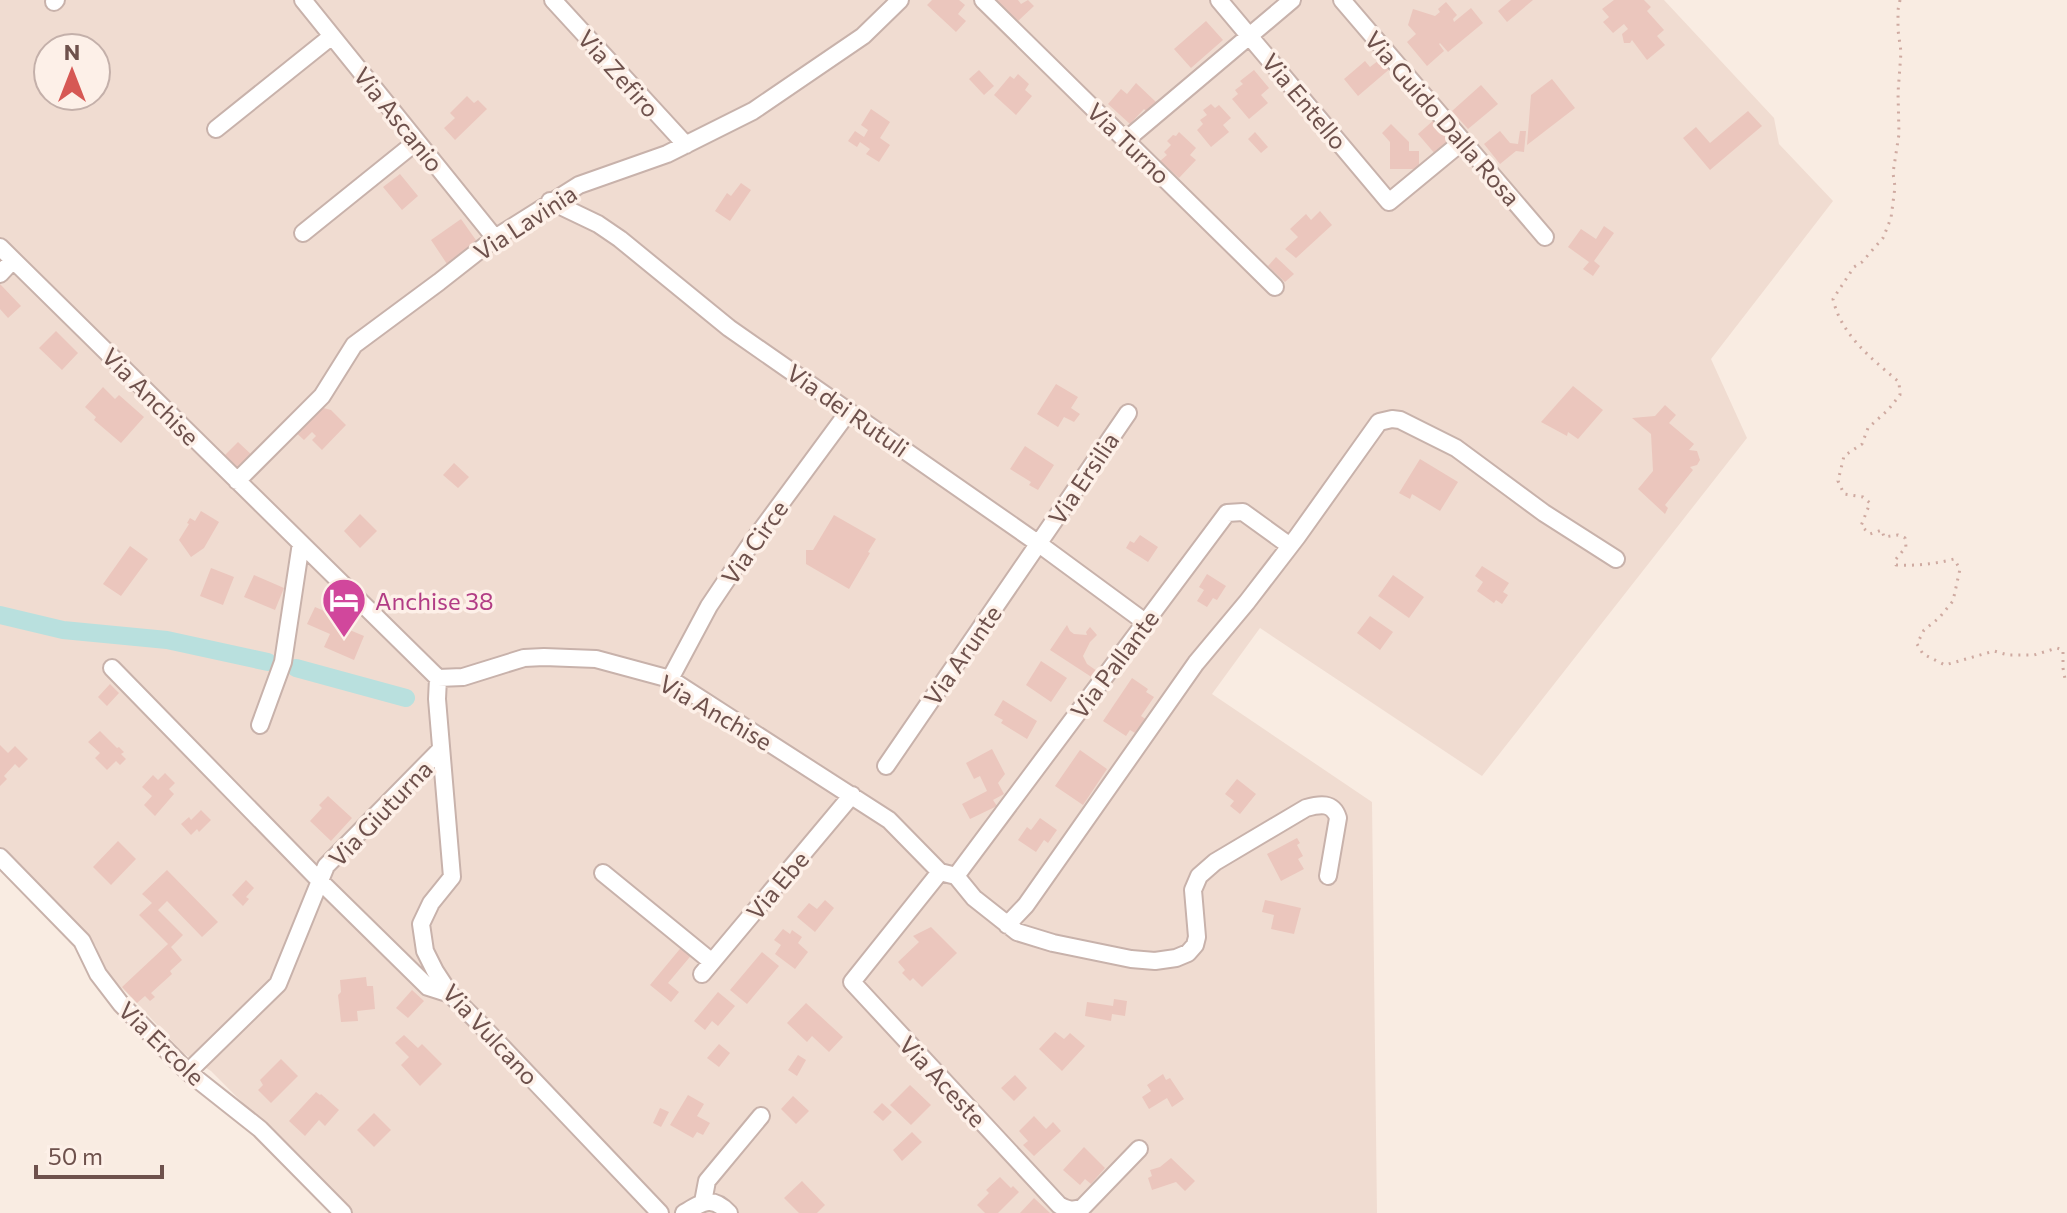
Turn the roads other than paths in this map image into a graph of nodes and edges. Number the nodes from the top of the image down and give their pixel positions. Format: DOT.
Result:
graph roads {
  1 [pos="303,0"];
  2 [pos="553,0"];
  3 [pos="900,0"];
  4 [pos="983,0"];
  5 [pos="1219,0"];
  6 [pos="1292,0"];
  7 [pos="1342,0"];
  8 [pos="1250,35"];
  9 [pos="332,36"];
  10 [pos="216,129"];
  11 [pos="1126,140"];
  12 [pos="1463,141"];
  13 [pos="416,142"];
  14 [pos="686,145"];
  15 [pos="550,201"];
  16 [pos="303,233"];
  17 [pos="1545,237"];
  18 [pos="495,238"];
  19 [pos="0,247"];
  20 [pos="13,260"];
  21 [pos="0,274"];
  22 [pos="1275,287"];
  23 [pos="849,411"];
  24 [pos="1128,413"];
  25 [pos="237,481"];
  26 [pos="301,543"];
  27 [pos="1039,544"];
  28 [pos="1290,546"];
  29 [pos="1616,559"];
  30 [pos="1145,622"];
  31 [pos="112,668"];
  32 [pos="438,678"];
  33 [pos="670,679"];
  34 [pos="260,725"];
  35 [pos="441,749"];
  36 [pos="886,766"];
  37 [pos="852,795"];
  38 [pos="0,857"];
  39 [pos="603,873"];
  40 [pos="948,874"];
  41 [pos="1328,876"];
  42 [pos="320,881"];
  43 [pos="1007,925"];
  44 [pos="450,994"];
  45 [pos="188,1072"];
  46 [pos="761,1116"];
  47 [pos="1139,1149"];
  48 [pos="703,1202"];
  49 [pos="343,1213"];
  50 [pos="660,1213"];
  51 [pos="684,1213"];
  52 [pos="729,1213"];
  1 -- 9 [label="street, Via Ascanio"];
  2 -- 14 [label="street, Via Zefiro"];
  3 -- 14 [label="street, Via Lavinia"];
  4 -- 11 [label="street, Via Turno"];
  5 -- 8 [label="street, Via Entello"];
  6 -- 8 [label="street"];
  7 -- 12 [label="street, Via Guido Dalla Rosa"];
  8 -- 11 [label="street"];
  8 -- 12 [label="street, Via Entello"];
  9 -- 10 [label="street"];
  9 -- 13 [label="street, Via Ascanio"];
  11 -- 22 [label="street, Via Turno"];
  12 -- 17 [label="street, Via Guido Dalla Rosa"];
  13 -- 16 [label="street"];
  13 -- 18 [label="street, Via Ascanio"];
  14 -- 15 [label="street, Via Lavinia"];
  15 -- 18 [label="street, Via Lavinia"];
  15 -- 23 [label="street, Via dei Rutuli"];
  18 -- 25 [label="street, Via Lavinia"];
  19 -- 20 [label="street, Via Anchise"];
  20 -- 21 [label="street"];
  20 -- 25 [label="street, Via Anchise"];
  23 -- 27 [label="street, Via dei Rutuli"];
  23 -- 33 [label="street, Via Circe"];
  24 -- 27 [label="street, Via Ersilia"];
  25 -- 26 [label="street, Via Anchise"];
  26 -- 32 [label="street, Via Anchise"];
  26 -- 34 [label="street"];
  27 -- 30 [label="street, Via dei Rutuli"];
  27 -- 36 [label="street, Via Arunte"];
  28 -- 29 [label="street"];
  28 -- 30 [label="street, Via Pallante"];
  28 -- 43 [label="street"];
  30 -- 40 [label="street, Via Pallante"];
  31 -- 42 [label="street"];
  32 -- 33 [label="street, Via Anchise"];
  32 -- 35 [label="street, Via Vulcano"];
  33 -- 37 [label="street, Via Anchise"];
  35 -- 42 [label="street, Via Giuturna"];
  35 -- 44 [label="street, Via Vulcano"];
  37 -- 39 [label="street, Via Ebe"];
  37 -- 40 [label="street, Via Anchise"];
  38 -- 45 [label="street, Via Ercole"];
  40 -- 43 [label="street, Via Anchise"];
  40 -- 47 [label="street, Via Aceste"];
  41 -- 43 [label="street, Via Anchise"];
  42 -- 44 [label="street"];
  42 -- 45 [label="street, Via Giuturna"];
  44 -- 50 [label="street, Via Vulcano"];
  45 -- 49 [label="street, Via Ercole"];
  46 -- 48 [label="street"];
  48 -- 51 [label="street"];
  48 -- 52 [label="street"];
}
